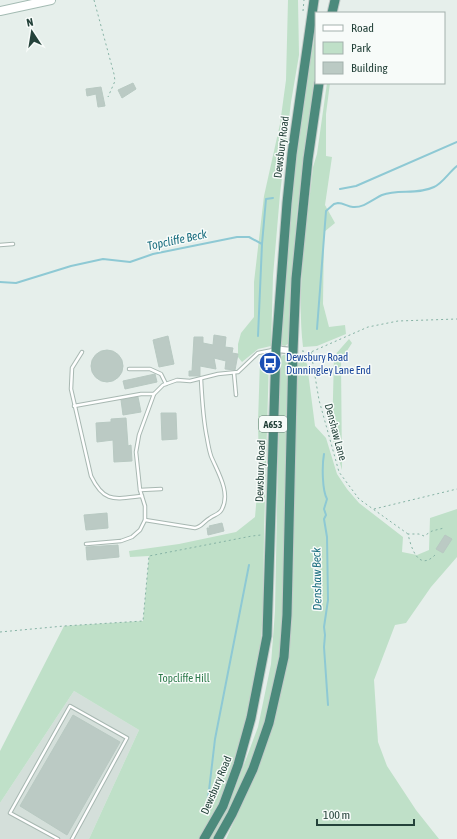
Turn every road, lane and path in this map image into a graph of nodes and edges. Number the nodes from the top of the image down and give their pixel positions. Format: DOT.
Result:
graph roads {
  1 [pos="51,0"];
  2 [pos="94,0"];
  3 [pos="314,0"];
  4 [pos="335,0"];
  5 [pos="0,11"];
  6 [pos="332,12"];
  7 [pos="319,84"];
  8 [pos="108,97"];
  9 [pos="13,244"];
  10 [pos="0,245"];
  11 [pos="457,319"];
  12 [pos="276,349"];
  13 [pos="293,351"];
  14 [pos="82,352"];
  15 [pos="311,352"];
  16 [pos="129,369"];
  17 [pos="234,373"];
  18 [pos="201,379"];
  19 [pos="166,384"];
  20 [pos="154,394"];
  21 [pos="236,395"];
  22 [pos="74,406"];
  23 [pos="161,489"];
  24 [pos="457,489"];
  25 [pos="140,490"];
  26 [pos="142,496"];
  27 [pos="373,509"];
  28 [pos="145,520"];
  29 [pos="444,528"];
  30 [pos="408,534"];
  31 [pos="260,535"];
  32 [pos="86,544"];
  33 [pos="435,556"];
  34 [pos="0,632"];
  35 [pos="58,839"];
  36 [pos="72,839"];
  37 [pos="204,839"];
  38 [pos="218,839"];
  1 -- 5 [label="main road"];
  2 -- 8 [label="path"];
  3 -- 12 [label="highway, Dewsbury Road / A653"];
  4 -- 6 [label="highway"];
  7 -- 13 [label="highway, A653"];
  9 -- 10 [label="lane"];
  11 -- 15 [label="path"];
  12 -- 13 [label="street"];
  12 -- 17 [label="lane"];
  12 -- 37 [label="highway, Dewsbury Road / A653"];
  13 -- 15 [label="path"];
  13 -- 38 [label="highway, A653"];
  14 -- 22 [label="lane"];
  15 -- 27 [label="path, Denshaw Lane"];
  16 -- 19 [label="lane"];
  17 -- 18 [label="lane"];
  17 -- 21 [label="lane"];
  18 -- 19 [label="lane"];
  18 -- 28 [label="lane"];
  19 -- 20 [label="lane"];
  20 -- 22 [label="lane"];
  20 -- 25 [label="lane"];
  22 -- 26 [label="lane"];
  23 -- 25 [label="lane"];
  24 -- 27 [label="path"];
  25 -- 26 [label="lane"];
  26 -- 28 [label="lane"];
  27 -- 30 [label="path, Denshaw Lane"];
  28 -- 32 [label="lane"];
  29 -- 30 [label="path"];
  30 -- 33 [label="path"];
  31 -- 34 [label="path"];
  35 -- 36 [label="lane"];
}
